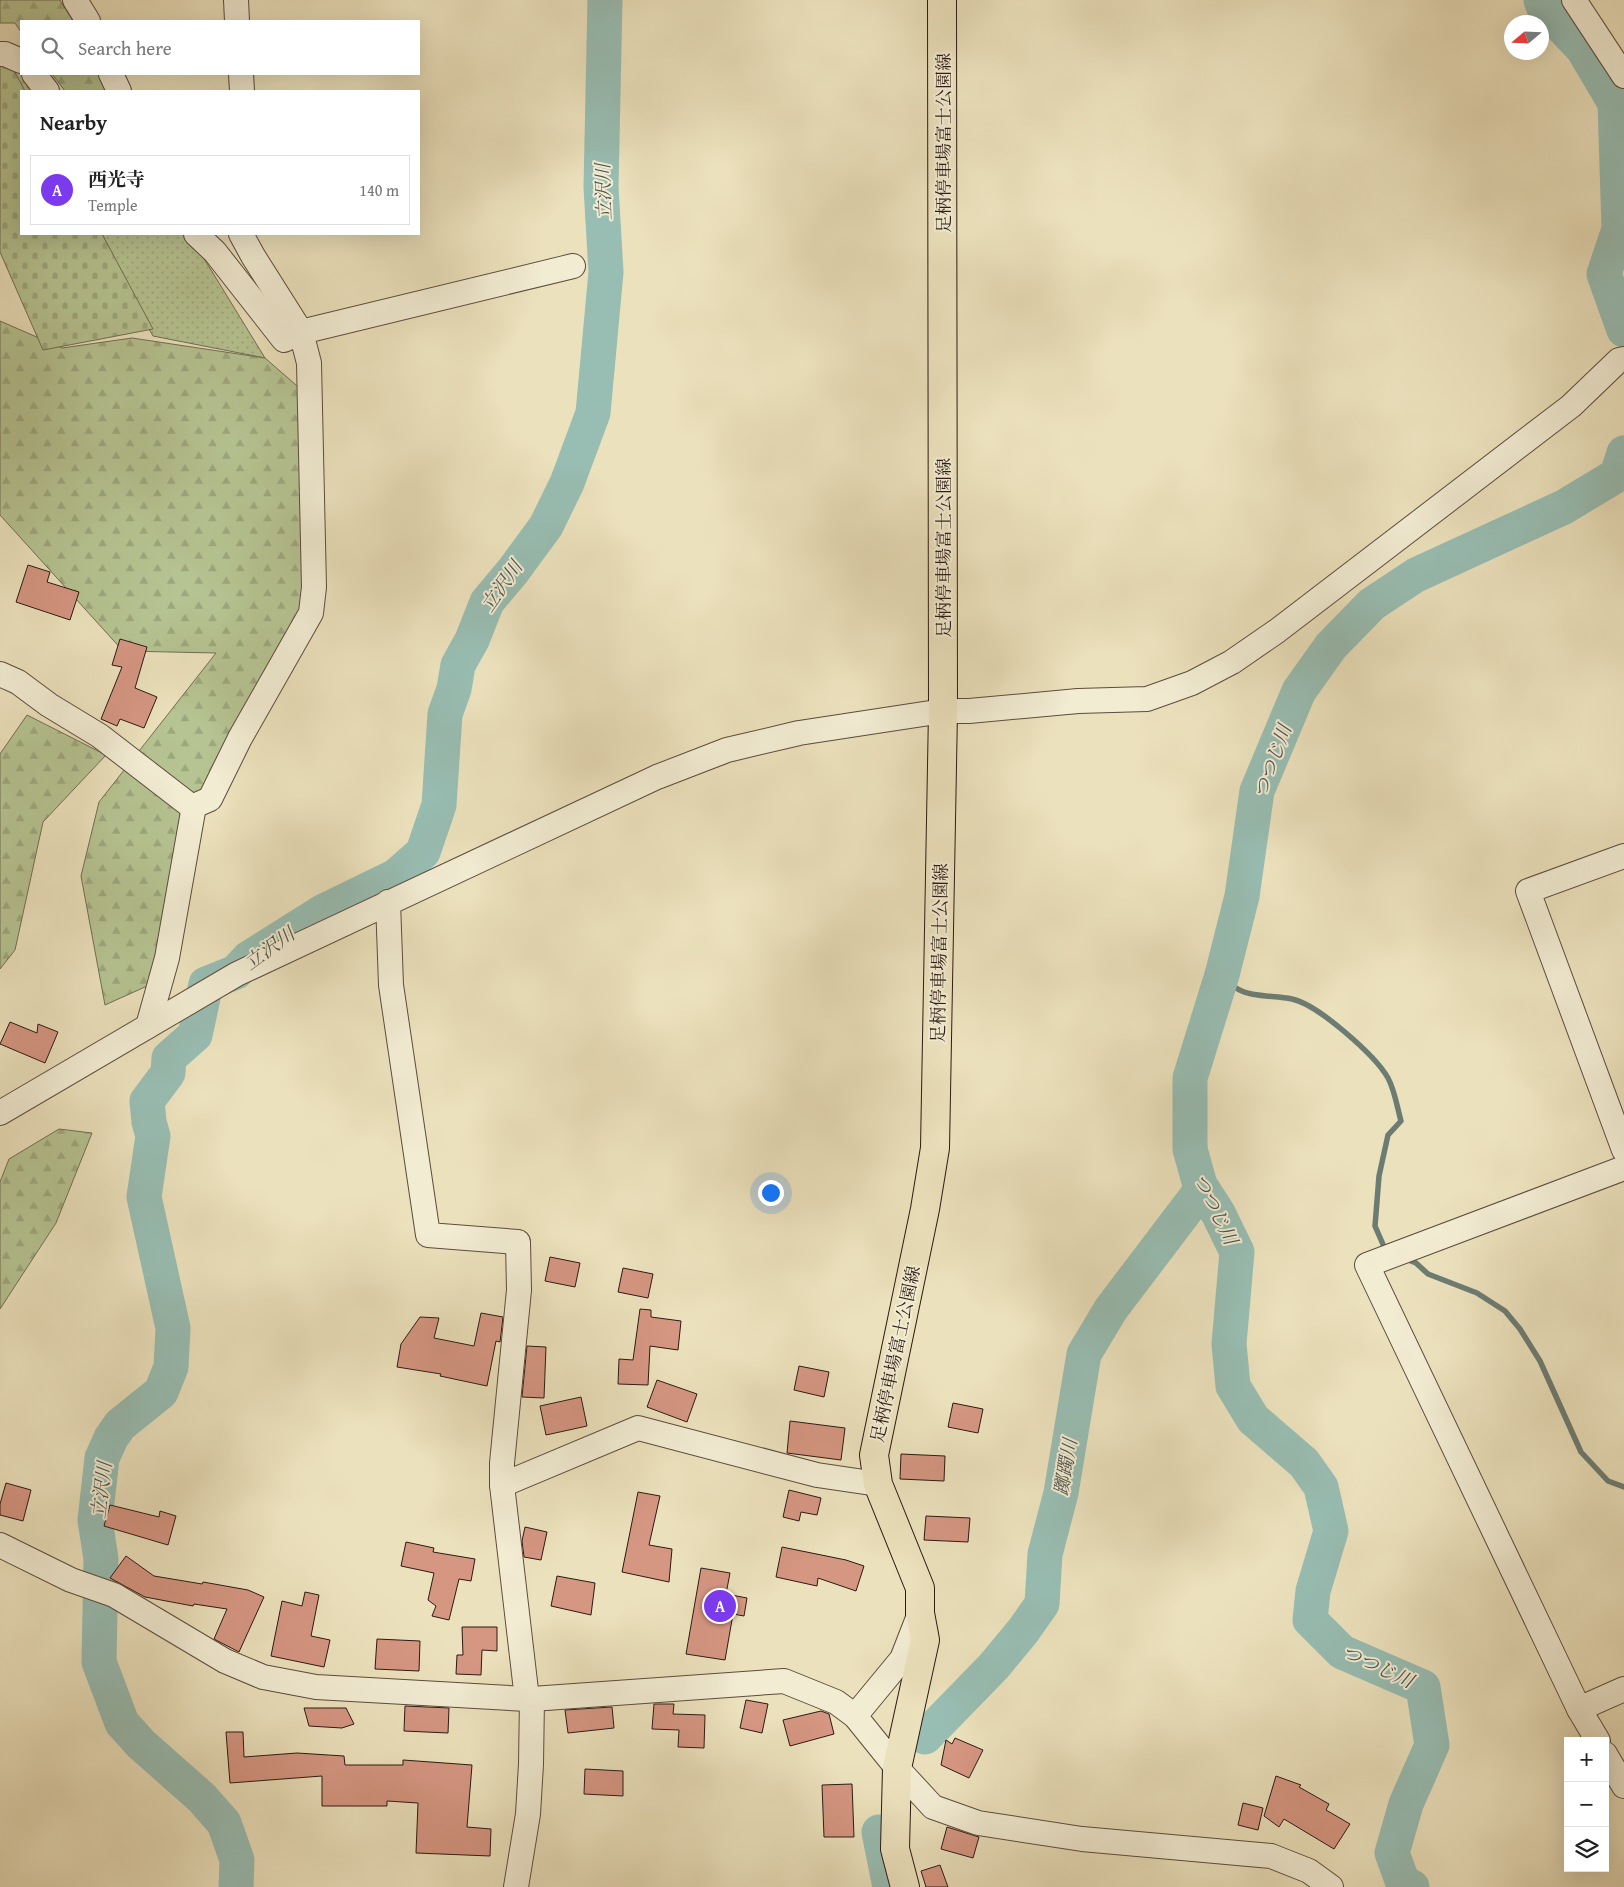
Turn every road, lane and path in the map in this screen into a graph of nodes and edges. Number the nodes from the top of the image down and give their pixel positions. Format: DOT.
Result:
graph roads {
  1 [pos="75,0"];
  2 [pos="236,0"];
  3 [pos="942,0"];
  4 [pos="1574,0"];
  5 [pos="87,20"];
  6 [pos="237,20"];
  7 [pos="0,54"];
  8 [pos="20,60"];
  9 [pos="35,75"];
  10 [pos="111,75"];
  11 [pos="241,75"];
  12 [pos="1624,76"];
  13 [pos="46,90"];
  14 [pos="119,90"];
  15 [pos="242,90"];
  16 [pos="197,235"];
  17 [pos="242,235"];
  18 [pos="252,245"];
  19 [pos="573,266"];
  20 [pos="301,332"];
  21 [pos="1622,359"];
  22 [pos="0,674"];
  23 [pos="943,711"];
  24 [pos="194,806"];
  25 [pos="1624,856"];
  26 [pos="388,902"];
  27 [pos="148,1026"];
  28 [pos="0,1113"];
  29 [pos="1624,1150"];
  30 [pos="1624,1168"];
  31 [pos="878,1484"];
  32 [pos="502,1485"];
  33 [pos="0,1545"];
  34 [pos="920,1613"];
  35 [pos="1624,1688"];
  36 [pos="530,1699"];
  37 [pos="1579,1709"];
  38 [pos="855,1716"];
  39 [pos="1596,1737"];
  40 [pos="1609,1761"];
  41 [pos="897,1768"];
  42 [pos="1624,1786"];
  43 [pos="516,1887"];
  44 [pos="905,1887"];
  45 [pos="1330,1887"];
  1 -- 5 [label="street"];
  2 -- 6 [label="street"];
  3 -- 23 [label="main road, 足柄停車場富士公園線"];
  4 -- 12 [label="street"];
  7 -- 8 [label="street"];
  9 -- 13 [label="street"];
  10 -- 14 [label="street"];
  11 -- 15 [label="street"];
  16 -- 20 [label="street"];
  17 -- 18 [label="street"];
  18 -- 20 [label="street"];
  19 -- 20 [label="street"];
  20 -- 24 [label="street"];
  21 -- 23 [label="street"];
  22 -- 24 [label="street"];
  23 -- 26 [label="street"];
  23 -- 31 [label="main road, 足柄停車場富士公園線"];
  24 -- 27 [label="street"];
  25 -- 29 [label="street"];
  26 -- 27 [label="street"];
  26 -- 32 [label="street"];
  27 -- 28 [label="street"];
  30 -- 37 [label="street"];
  31 -- 32 [label="street"];
  31 -- 34 [label="main road, 足柄停車場富士公園線"];
  32 -- 36 [label="street"];
  33 -- 36 [label="street"];
  34 -- 38 [label="street"];
  34 -- 41 [label="main road, 足柄停車場富士公園線"];
  35 -- 37 [label="street"];
  36 -- 38 [label="street"];
  36 -- 43 [label="street"];
  37 -- 39 [label="street"];
  38 -- 41 [label="street"];
  40 -- 42 [label="street"];
  41 -- 44 [label="main road, 足柄停車場富士公園線"];
  41 -- 45 [label="street"];
}
